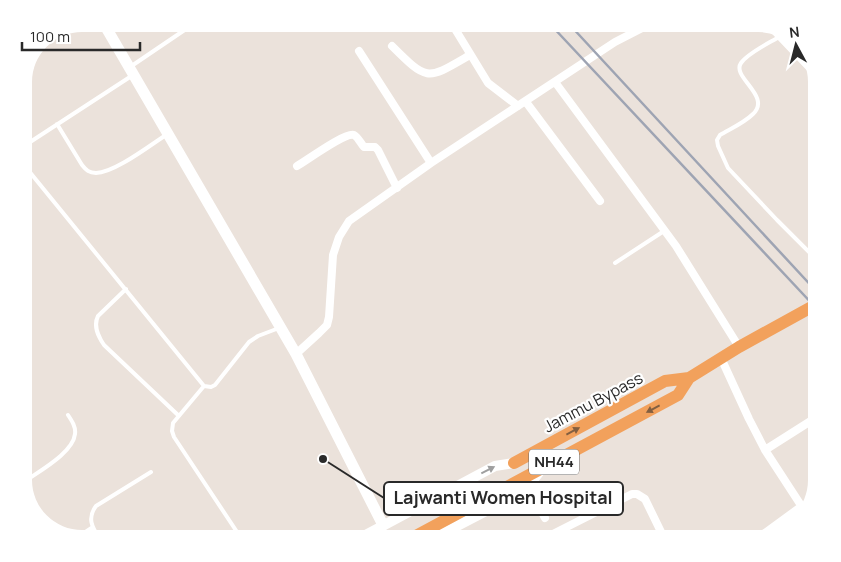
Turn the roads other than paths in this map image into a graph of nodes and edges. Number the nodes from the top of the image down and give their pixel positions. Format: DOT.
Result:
graph roads {
  1 [pos="109,32"];
  2 [pos="182,32"];
  3 [pos="457,32"];
  4 [pos="629,32"];
  5 [pos="780,37"];
  6 [pos="781,38"];
  7 [pos="392,46"];
  8 [pos="358,51"];
  9 [pos="470,54"];
  10 [pos="803,60"];
  11 [pos="131,71"];
  12 [pos="555,82"];
  13 [pos="522,104"];
  14 [pos="58,124"];
  15 [pos="168,134"];
  16 [pos="33,140"];
  17 [pos="431,163"];
  18 [pos="297,166"];
  19 [pos="33,176"];
  20 [pos="396,188"];
  21 [pos="600,201"];
  22 [pos="664,231"];
  23 [pos="808,251"];
  24 [pos="616,263"];
  25 [pos="126,289"];
  26 [pos="808,309"];
  27 [pos="281,327"];
  28 [pos="739,348"];
  29 [pos="296,354"];
  30 [pos="721,358"];
  31 [pos="689,378"];
  32 [pos="204,386"];
  33 [pos="68,415"];
  34 [pos="179,416"];
  35 [pos="808,423"];
  36 [pos="765,450"];
  37 [pos="514,463"];
  38 [pos="542,469"];
  39 [pos="152,472"];
  40 [pos="33,476"];
  41 [pos="528,487"];
  42 [pos="801,505"];
  43 [pos="799,508"];
  44 [pos="545,518"];
  45 [pos="383,525"];
  46 [pos="92,527"];
  47 [pos="772,528"];
  48 [pos="88,530"];
  49 [pos="94,530"];
  50 [pos="237,530"];
  51 [pos="374,530"];
  52 [pos="427,530"];
  53 [pos="449,530"];
  54 [pos="567,530"];
  55 [pos="660,530"];
  1 -- 11 [label="main road"];
  2 -- 11 [label="lane"];
  3 -- 9 [label="street"];
  4 -- 12 [label="street"];
  5 -- 23 [label="lane"];
  6 -- 10 [label="street"];
  7 -- 9 [label="street"];
  8 -- 17 [label="street"];
  9 -- 13 [label="street"];
  11 -- 14 [label="lane"];
  11 -- 15 [label="main road"];
  12 -- 13 [label="street"];
  12 -- 22 [label="street"];
  13 -- 17 [label="street"];
  13 -- 21 [label="street"];
  14 -- 15 [label="lane"];
  14 -- 16 [label="lane"];
  15 -- 27 [label="main road"];
  17 -- 20 [label="street"];
  18 -- 20 [label="street"];
  19 -- 25 [label="lane"];
  20 -- 29 [label="street"];
  22 -- 24 [label="lane"];
  22 -- 28 [label="street"];
  25 -- 32 [label="lane"];
  25 -- 34 [label="lane"];
  26 -- 28 [label="highway, Jammu Bypass / NH44"];
  27 -- 29 [label="main road"];
  27 -- 32 [label="lane"];
  28 -- 30 [label="highway, Jammu Bypass / NH44"];
  29 -- 45 [label="main road"];
  30 -- 31 [label="highway, Jammu Bypass / NH44"];
  30 -- 36 [label="street"];
  37 -- 31 [label="highway, Jammu Bypass / NH44, one-way"];
  31 -- 38 [label="highway, Jammu Bypass / NH44, one-way"];
  32 -- 34 [label="lane"];
  33 -- 40 [label="lane"];
  34 -- 50 [label="lane"];
  35 -- 36 [label="street"];
  36 -- 42 [label="street"];
  45 -- 37 [label="street, one-way"];
  38 -- 41 [label="street"];
  38 -- 52 [label="highway, Jammu Bypass / NH44"];
  39 -- 46 [label="lane"];
  41 -- 44 [label="street"];
  41 -- 53 [label="street"];
  43 -- 47 [label="street"];
  45 -- 51 [label="street"];
  46 -- 48 [label="lane"];
  46 -- 49 [label="lane"];
  54 -- 55 [label="street"];
}
